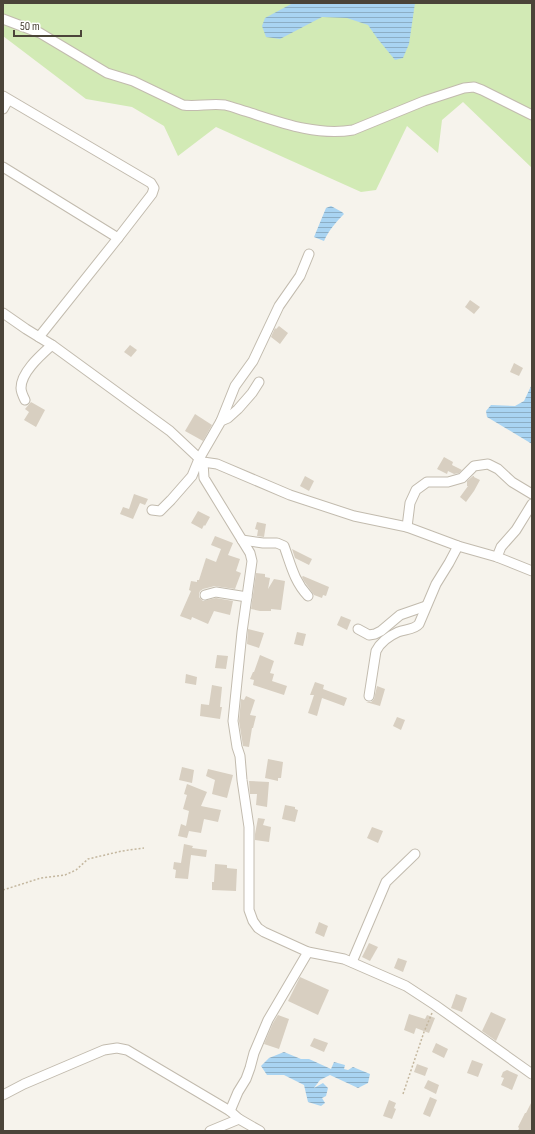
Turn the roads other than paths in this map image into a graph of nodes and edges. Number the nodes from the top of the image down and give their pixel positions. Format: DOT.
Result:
graph roads {
  1 [pos="3,19"];
  2 [pos="6,98"];
  3 [pos="3,110"];
  4 [pos="532,115"];
  5 [pos="3,167"];
  6 [pos="118,238"];
  7 [pos="309,254"];
  8 [pos="3,313"];
  9 [pos="40,337"];
  10 [pos="52,345"];
  11 [pos="260,382"];
  12 [pos="24,400"];
  13 [pos="221,421"];
  14 [pos="201,460"];
  15 [pos="532,494"];
  16 [pos="532,504"];
  17 [pos="152,510"];
  18 [pos="407,527"];
  19 [pos="242,540"];
  20 [pos="458,546"];
  21 [pos="497,556"];
  22 [pos="532,571"];
  23 [pos="205,596"];
  24 [pos="308,596"];
  25 [pos="247,597"];
  26 [pos="426,606"];
  27 [pos="358,629"];
  28 [pos="369,696"];
  29 [pos="415,854"];
  30 [pos="308,952"];
  31 [pos="352,962"];
  32 [pos="532,1074"];
  33 [pos="3,1095"];
  34 [pos="230,1111"];
  35 [pos="239,1119"];
  36 [pos="210,1131"];
  37 [pos="260,1131"];
  1 -- 4 [label="street"];
  2 -- 3 [label="street"];
  2 -- 6 [label="street"];
  5 -- 6 [label="street"];
  6 -- 9 [label="street"];
  7 -- 13 [label="street"];
  8 -- 9 [label="street"];
  9 -- 10 [label="street"];
  10 -- 12 [label="street"];
  10 -- 14 [label="street"];
  11 -- 13 [label="street"];
  13 -- 14 [label="street"];
  14 -- 17 [label="street"];
  14 -- 18 [label="street"];
  14 -- 19 [label="street"];
  15 -- 18 [label="street"];
  16 -- 21 [label="street"];
  18 -- 20 [label="street"];
  19 -- 24 [label="street"];
  19 -- 25 [label="street"];
  20 -- 21 [label="street"];
  20 -- 26 [label="street"];
  21 -- 22 [label="street"];
  23 -- 25 [label="street"];
  25 -- 30 [label="street"];
  26 -- 27 [label="street"];
  26 -- 28 [label="street"];
  29 -- 31 [label="street"];
  30 -- 31 [label="street"];
  30 -- 34 [label="street"];
  31 -- 32 [label="street"];
  33 -- 34 [label="street"];
  34 -- 35 [label="street"];
  35 -- 36 [label="street"];
  35 -- 37 [label="street"];
}
